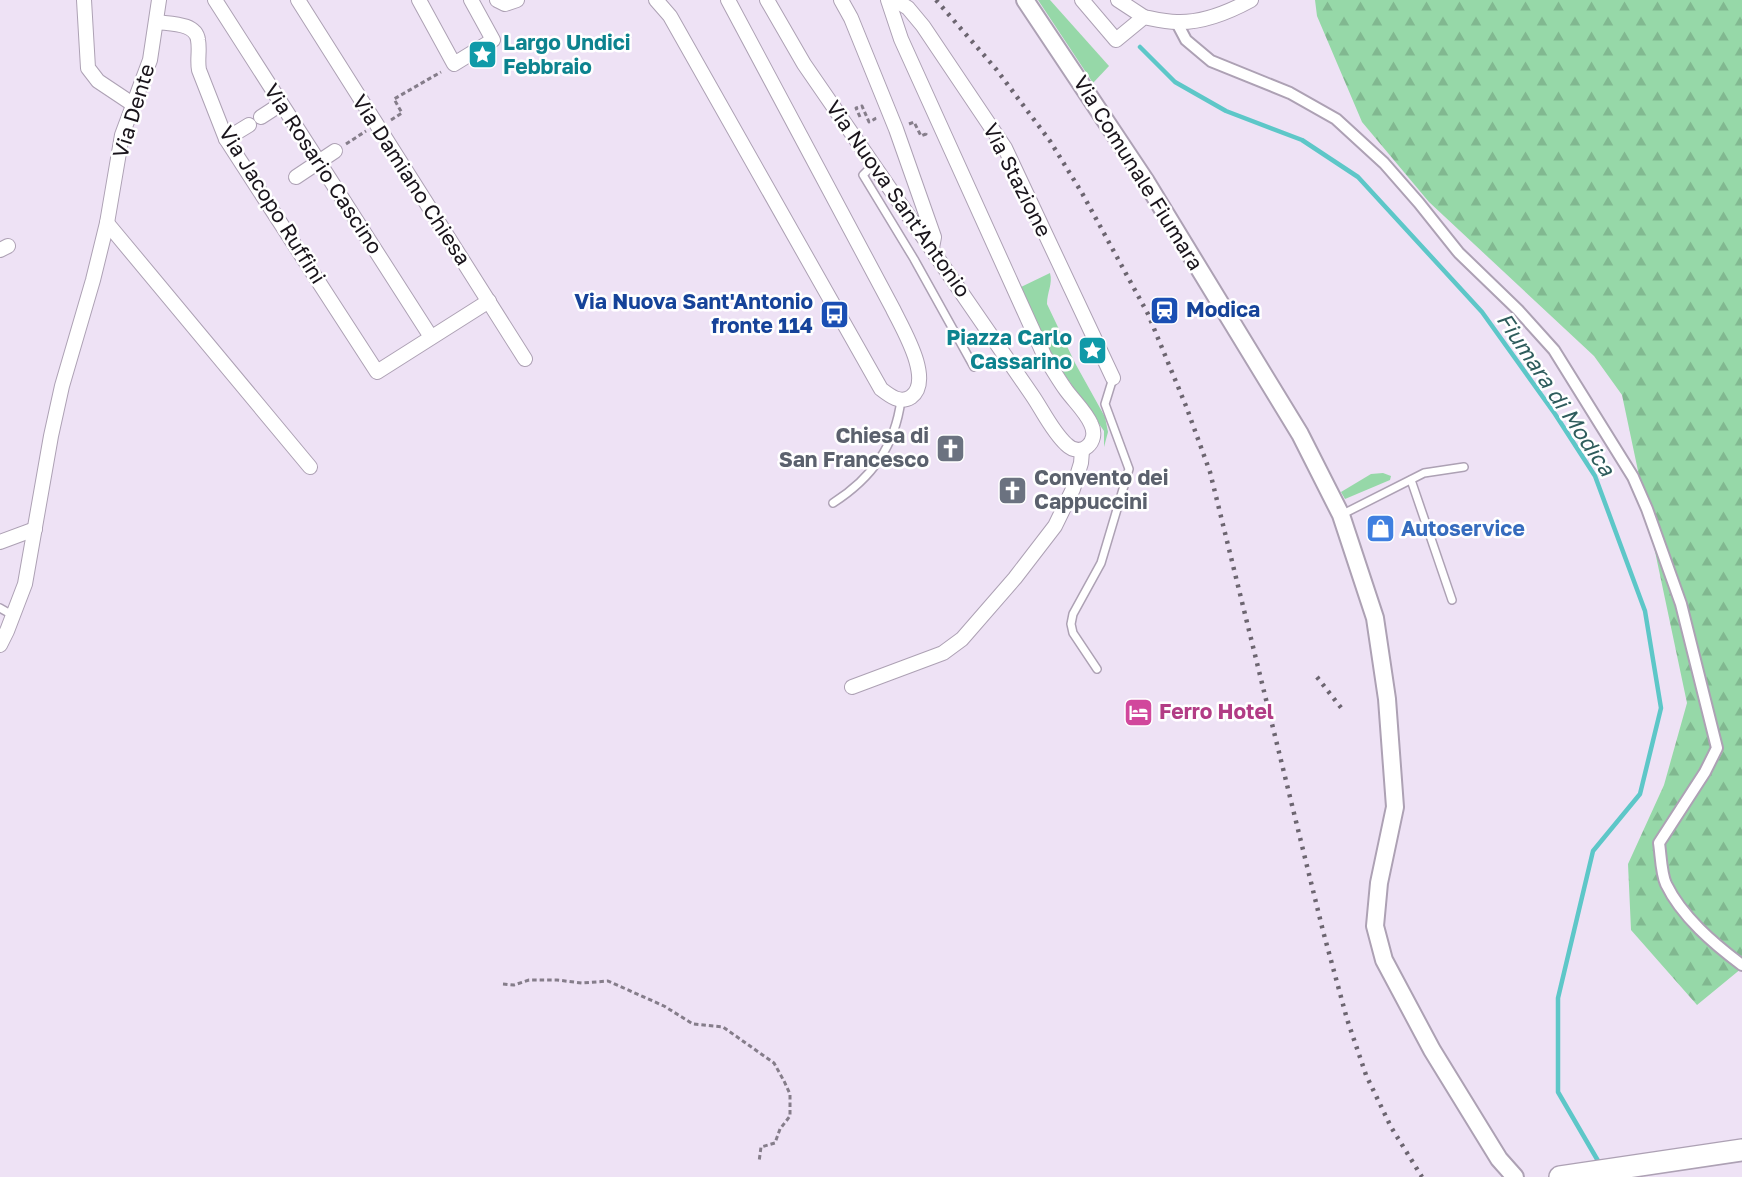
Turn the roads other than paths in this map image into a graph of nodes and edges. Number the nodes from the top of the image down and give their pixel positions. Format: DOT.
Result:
graph roads {
  1 [pos="84,0"];
  2 [pos="159,0"];
  3 [pos="215,0"];
  4 [pos="298,0"];
  5 [pos="419,0"];
  6 [pos="471,0"];
  7 [pos="497,0"];
  8 [pos="517,0"];
  9 [pos="656,0"];
  10 [pos="728,0"];
  11 [pos="766,0"];
  12 [pos="841,0"];
  13 [pos="888,0"];
  14 [pos="895,0"];
  15 [pos="1025,0"];
  16 [pos="1082,0"];
  17 [pos="1118,0"];
  18 [pos="1251,0"];
  19 [pos="1144,17"];
  20 [pos="157,22"];
  21 [pos="1177,22"];
  22 [pos="281,104"];
  23 [pos="134,105"];
  24 [pos="261,117"];
  25 [pos="249,125"];
  26 [pos="226,139"];
  27 [pos="335,151"];
  28 [pos="318,162"];
  29 [pos="873,165"];
  30 [pos="296,177"];
  31 [pos="107,223"];
  32 [pos="932,248"];
  33 [pos="489,302"];
  34 [pos="431,337"];
  35 [pos="525,359"];
  36 [pos="974,367"];
  37 [pos="1113,378"];
  38 [pos="902,400"];
  39 [pos="1082,450"];
  40 [pos="310,467"];
  41 [pos="1464,467"];
  42 [pos="1411,480"];
  43 [pos="833,503"];
  44 [pos="1341,514"];
  45 [pos="35,529"];
  46 [pos="0,542"];
  47 [pos="1452,600"];
  48 [pos="0,608"];
  49 [pos="14,615"];
  50 [pos="0,645"];
  51 [pos="1097,669"];
  52 [pos="852,687"];
  53 [pos="1742,965"];
  54 [pos="1742,1150"];
  55 [pos="1515,1177"];
  56 [pos="1560,1177"];
  1 -- 23 [label="street"];
  2 -- 20 [label="street, Via Dente"];
  3 -- 22 [label="street, Via Rosario Cascino"];
  4 -- 33 [label="street, Via Damiano Chiesa"];
  5 -- 6 [label="street"];
  7 -- 8 [label="street"];
  9 -- 38 [label="street"];
  10 -- 38 [label="street, Via Nuova Sant'Antonio"];
  11 -- 29 [label="street, Via Nuova Sant'Antonio"];
  12 -- 32 [label="street"];
  13 -- 39 [label="street"];
  14 -- 37 [label="street, Via Stazione"];
  15 -- 44 [label="street, Via Comunale Fiumara"];
  16 -- 19 [label="street"];
  17 -- 19 [label="street"];
  18 -- 21 [label="street"];
  19 -- 21 [label="street"];
  20 -- 23 [label="street, Via Dente"];
  20 -- 26 [label="street, Via Jacopo Ruffini"];
  21 -- 53 [label="street"];
  22 -- 24 [label="street"];
  22 -- 28 [label="street, Via Rosario Cascino"];
  23 -- 31 [label="street, Via Dente"];
  25 -- 26 [label="street"];
  26 -- 34 [label="street, Via Jacopo Ruffini"];
  27 -- 28 [label="street"];
  28 -- 30 [label="street"];
  28 -- 34 [label="street, Via Rosario Cascino"];
  29 -- 32 [label="street, Via Nuova Sant'Antonio"];
  29 -- 36 [label="lane"];
  31 -- 40 [label="street"];
  31 -- 45 [label="street, Via Dente"];
  32 -- 39 [label="street, Via Nuova Sant'Antonio"];
  33 -- 34 [label="street"];
  33 -- 35 [label="street, Via Damiano Chiesa"];
  37 -- 51 [label="lane"];
  38 -- 43 [label="lane"];
  39 -- 52 [label="street"];
  41 -- 42 [label="lane"];
  42 -- 44 [label="lane"];
  42 -- 47 [label="lane"];
  44 -- 55 [label="street, Via Comunale Fiumara"];
  45 -- 46 [label="street"];
  45 -- 49 [label="street, Via Dente"];
  48 -- 49 [label="lane"];
  49 -- 50 [label="street, Via Dente"];
  54 -- 56 [label="main road"];
}
